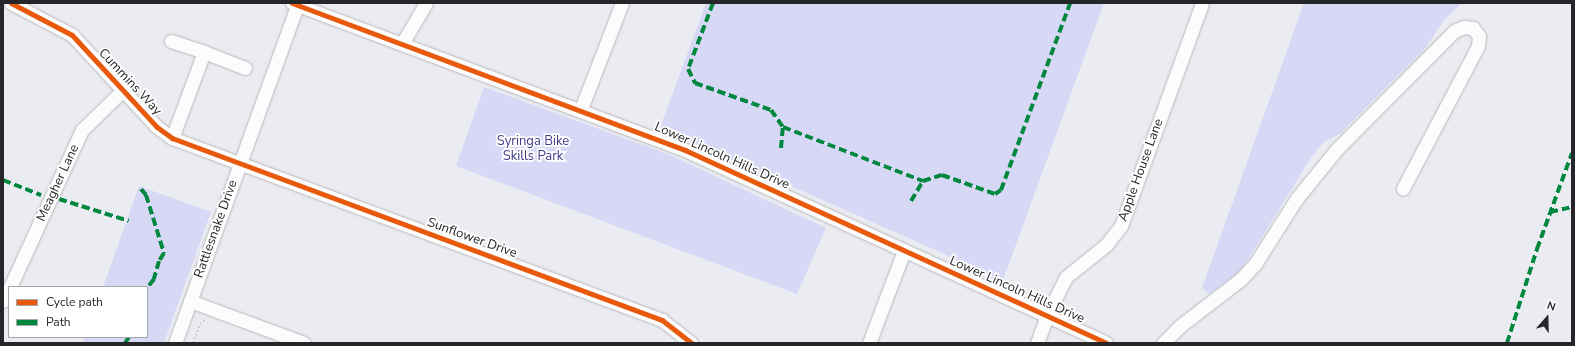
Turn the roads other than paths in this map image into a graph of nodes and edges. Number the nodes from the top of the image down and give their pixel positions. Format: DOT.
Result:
graph roads {
  1 [pos="11,3"];
  2 [pos="426,3"];
  3 [pos="622,3"];
  4 [pos="1202,3"];
  5 [pos="296,4"];
  6 [pos="171,40"];
  7 [pos="403,42"];
  8 [pos="204,52"];
  9 [pos="245,68"];
  10 [pos="123,90"];
  11 [pos="581,109"];
  12 [pos="172,138"];
  13 [pos="240,163"];
  14 [pos="1403,188"];
  15 [pos="904,252"];
  16 [pos="10,286"];
  17 [pos="8,290"];
  18 [pos="3,301"];
  19 [pos="190,301"];
  20 [pos="1047,316"];
  21 [pos="174,343"];
  22 [pos="304,343"];
  23 [pos="691,343"];
  24 [pos="870,343"];
  25 [pos="1037,343"];
  26 [pos="1106,343"];
  27 [pos="1163,343"];
  1 -- 10 [label="street, Cummins Way"];
  2 -- 7 [label="street"];
  3 -- 11 [label="street"];
  4 -- 20 [label="street, Apple House Lane"];
  5 -- 7 [label="street, Lower Lincoln Hills Drive"];
  5 -- 13 [label="street, Rattlesnake Drive"];
  6 -- 8 [label="street"];
  7 -- 11 [label="street, Lower Lincoln Hills Drive"];
  8 -- 9 [label="street"];
  8 -- 12 [label="street"];
  10 -- 12 [label="street, Cummins Way"];
  10 -- 16 [label="street, Meagher Lane"];
  11 -- 15 [label="street, Lower Lincoln Hills Drive"];
  12 -- 13 [label="street, Cummins Way"];
  13 -- 19 [label="street, Rattlesnake Drive"];
  13 -- 23 [label="street, Sunflower Drive"];
  14 -- 27 [label="street"];
  15 -- 20 [label="street, Lower Lincoln Hills Drive"];
  15 -- 24 [label="street"];
  17 -- 18 [label="street, Meagher Lane"];
  19 -- 21 [label="street, Rattlesnake Drive"];
  19 -- 22 [label="street"];
  20 -- 25 [label="street, Apple House Lane"];
  20 -- 26 [label="street, Lower Lincoln Hills Drive"];
}
